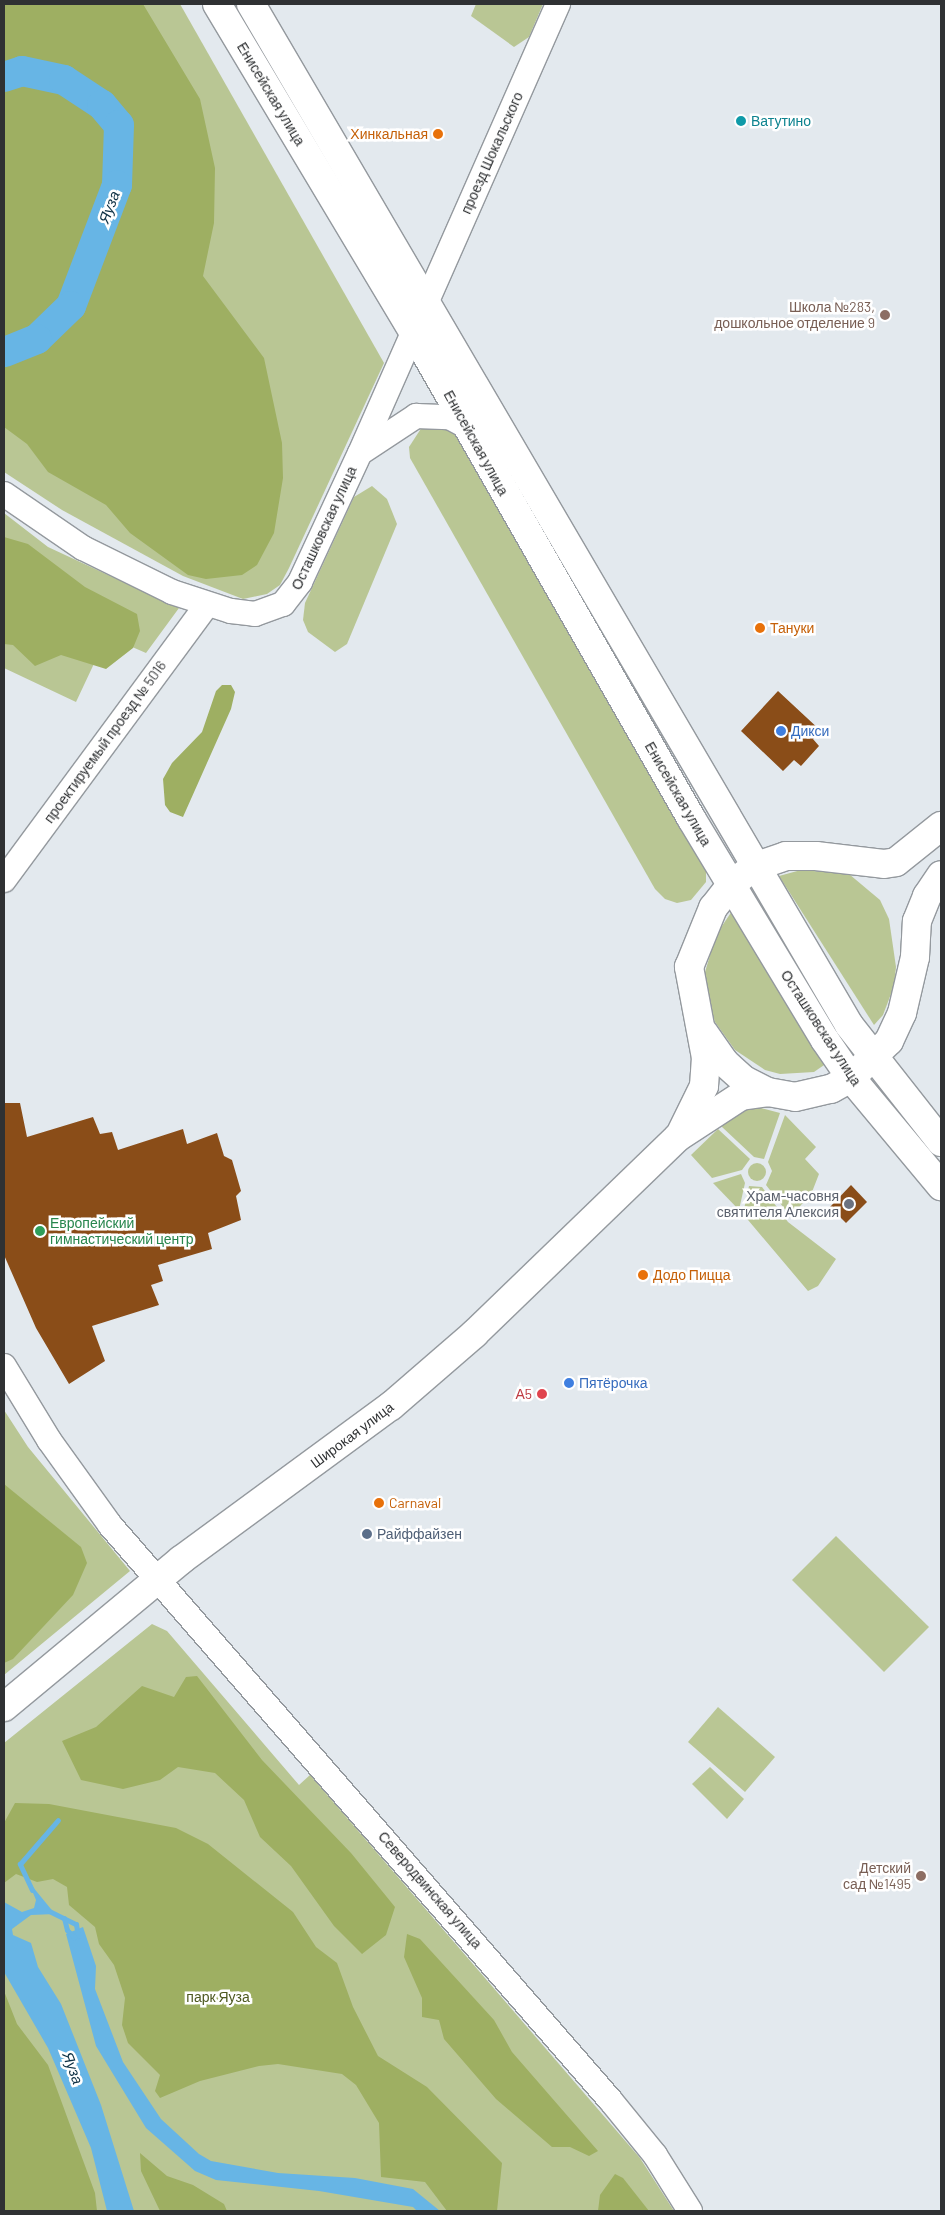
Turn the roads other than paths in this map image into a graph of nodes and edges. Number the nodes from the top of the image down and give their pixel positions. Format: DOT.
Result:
graph roads {
  1 [pos="217,4"];
  2 [pos="251,4"];
  3 [pos="558,4"];
  4 [pos="428,302"];
  5 [pos="414,333"];
  6 [pos="448,336"];
  7 [pos="466,426"];
  8 [pos="360,453"];
  9 [pos="4,494"];
  10 [pos="546,510"];
  11 [pos="522,524"];
  12 [pos="207,604"];
  13 [pos="941,826"];
  14 [pos="754,867"];
  15 [pos="941,875"];
  16 [pos="4,880"];
  17 [pos="732,884"];
  18 [pos="696,1016"];
  19 [pos="874,1058"];
  20 [pos="851,1078"];
  21 [pos="768,1092"];
  22 [pos="678,1136"];
  23 [pos="941,1142"];
  24 [pos="941,1186"];
  25 [pos="4,1366"];
  26 [pos="156,1579"];
  27 [pos="4,1707"];
  28 [pos="690,2211"];
  1 -- 5 [label="main road, Енисейская улица"];
  2 -- 4 [label="main road, Енисейская улица"];
  3 -- 4 [label="street, проезд Шокальского"];
  4 -- 5 [label="street, Осташковская улица"];
  4 -- 6 [label="main road, Енисейская улица"];
  5 -- 6 [label="street"];
  5 -- 7 [label="main road, Енисейская улица"];
  5 -- 8 [label="street, Осташковская улица"];
  6 -- 10 [label="main road, Енисейская улица"];
  7 -- 8 [label="street"];
  7 -- 11 [label="main road, Енисейская улица"];
  8 -- 12 [label="street, Осташковская улица"];
  9 -- 12 [label="street, Осташковская улица"];
  10 -- 11 [label="main road"];
  10 -- 14 [label="main road, Енисейская улица"];
  11 -- 17 [label="main road, Енисейская улица"];
  12 -- 16 [label="street, проектируемый проезд № 5016"];
  13 -- 14 [label="main road"];
  14 -- 17 [label="main road"];
  14 -- 19 [label="main road, Осташковская улица"];
  15 -- 19 [label="main road"];
  17 -- 18 [label="main road"];
  17 -- 20 [label="main road, Осташковская улица"];
  18 -- 21 [label="main road"];
  18 -- 22 [label="main road"];
  19 -- 20 [label="main road"];
  19 -- 23 [label="main road, Осташковская улица"];
  20 -- 21 [label="main road"];
  20 -- 24 [label="main road, Осташковская улица"];
  21 -- 22 [label="main road"];
  22 -- 26 [label="main road, Широкая улица"];
  25 -- 26 [label="street"];
  26 -- 27 [label="main road, Широкая улица"];
  26 -- 28 [label="street, Северодвинская улица"];
}
